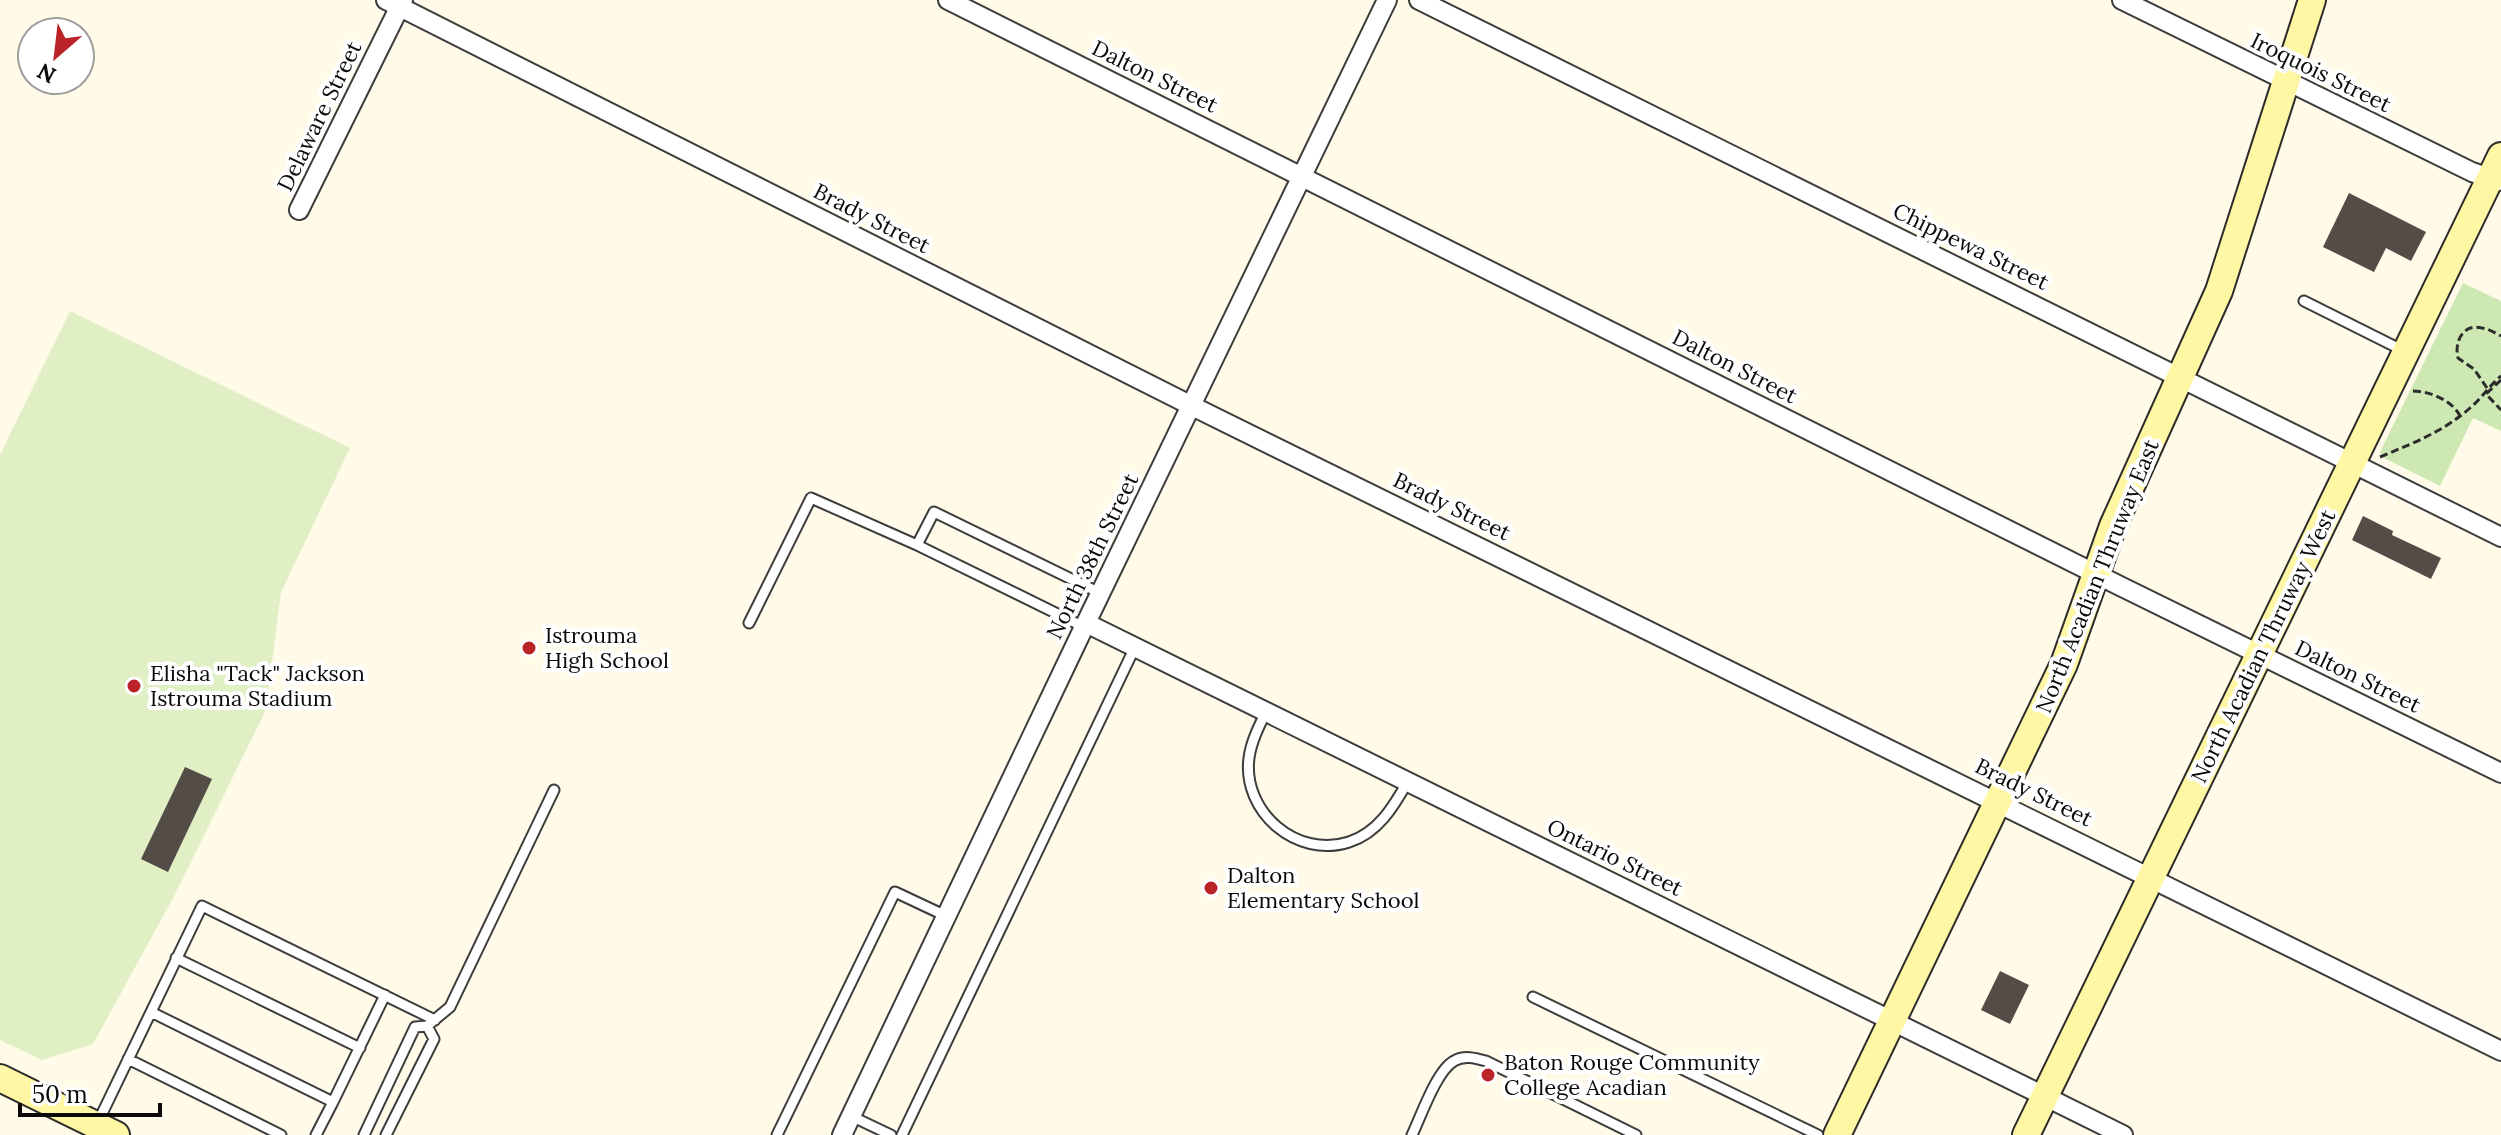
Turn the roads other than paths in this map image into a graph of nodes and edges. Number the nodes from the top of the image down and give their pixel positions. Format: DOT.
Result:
graph roads {
  1 [pos="948,0"];
  2 [pos="1387,0"];
  3 [pos="1419,0"];
  4 [pos="2122,0"];
  5 [pos="2312,0"];
  6 [pos="396,3"];
  7 [pos="2286,82"];
  8 [pos="2497,172"];
  9 [pos="1302,176"];
  10 [pos="299,210"];
  11 [pos="2304,301"];
  12 [pos="2405,352"];
  13 [pos="2182,377"];
  14 [pos="1192,406"];
  15 [pos="2362,462"];
  16 [pos="2501,537"];
  17 [pos="917,545"];
  18 [pos="2097,574"];
  19 [pos="1100,593"];
  20 [pos="749,623"];
  21 [pos="1085,625"];
  22 [pos="1135,647"];
  23 [pos="2260,655"];
  24 [pos="1266,712"];
  25 [pos="2501,773"];
  26 [pos="1408,781"];
  27 [pos="554,790"];
  28 [pos="1999,802"];
  29 [pos="2151,877"];
  30 [pos="946,916"];
  31 [pos="176,958"];
  32 [pos="385,995"];
  33 [pos="1533,997"];
  34 [pos="151,1012"];
  35 [pos="1892,1021"];
  36 [pos="431,1023"];
  37 [pos="360,1048"];
  38 [pos="2501,1051"];
  39 [pos="128,1059"];
  40 [pos="0,1078"];
  41 [pos="2044,1097"];
  42 [pos="333,1102"];
  43 [pos="851,1116"];
  44 [pos="106,1130"];
  45 [pos="281,1135"];
  46 [pos="316,1135"];
  47 [pos="364,1135"];
  48 [pos="386,1135"];
  49 [pos="777,1135"];
  50 [pos="842,1135"];
  51 [pos="891,1135"];
  52 [pos="902,1135"];
  53 [pos="1412,1135"];
  54 [pos="1636,1135"];
  55 [pos="1818,1135"];
  56 [pos="1837,1135"];
  57 [pos="2026,1135"];
  58 [pos="2123,1135"];
  1 -- 9 [label="street, Dalton Street"];
  2 -- 9 [label="street, North 38th Street"];
  3 -- 13 [label="street, Chippewa Street"];
  4 -- 7 [label="street, Iroquois Street"];
  5 -- 7 [label="street, North Acadian Thruway East"];
  6 -- 10 [label="street, Delaware Street"];
  6 -- 14 [label="street, Brady Street"];
  7 -- 8 [label="street, Iroquois Street"];
  7 -- 13 [label="street, North Acadian Thruway East"];
  8 -- 12 [label="street, North Acadian Thruway West"];
  9 -- 14 [label="street, North 38th Street"];
  9 -- 18 [label="street, Dalton Street"];
  11 -- 12 [label="lane"];
  12 -- 15 [label="street, North Acadian Thruway West"];
  13 -- 15 [label="street, Chippewa Street"];
  13 -- 18 [label="street, North Acadian Thruway East"];
  14 -- 19 [label="street, North 38th Street"];
  14 -- 28 [label="street, Brady Street"];
  15 -- 16 [label="street, Chippewa Street"];
  15 -- 23 [label="street, North Acadian Thruway West"];
  17 -- 19 [label="lane"];
  17 -- 20 [label="lane"];
  17 -- 21 [label="lane"];
  18 -- 23 [label="street, Dalton Street"];
  18 -- 28 [label="street, North Acadian Thruway East"];
  19 -- 21 [label="street, North 38th Street"];
  21 -- 22 [label="street, Ontario Street"];
  21 -- 30 [label="street, North 38th Street"];
  22 -- 24 [label="street, Ontario Street"];
  22 -- 52 [label="lane"];
  23 -- 25 [label="street, Dalton Street"];
  23 -- 29 [label="street, North Acadian Thruway West"];
  24 -- 26 [label="street, Ontario Street"];
  24 -- 26 [label="lane"];
  26 -- 35 [label="street, Ontario Street"];
  27 -- 36 [label="lane"];
  28 -- 29 [label="street, Brady Street"];
  28 -- 35 [label="street, North Acadian Thruway East"];
  29 -- 38 [label="street, Brady Street"];
  29 -- 41 [label="street, North Acadian Thruway West"];
  30 -- 43 [label="street, North 38th Street"];
  30 -- 49 [label="lane"];
  31 -- 32 [label="lane"];
  31 -- 34 [label="lane"];
  31 -- 37 [label="lane"];
  32 -- 36 [label="lane"];
  32 -- 37 [label="lane"];
  33 -- 55 [label="lane"];
  34 -- 39 [label="lane"];
  34 -- 42 [label="lane"];
  35 -- 41 [label="street, Ontario Street"];
  35 -- 56 [label="street, North Acadian Thruway East"];
  36 -- 47 [label="lane"];
  36 -- 48 [label="lane"];
  37 -- 42 [label="lane"];
  39 -- 44 [label="lane"];
  39 -- 45 [label="lane"];
  40 -- 44 [label="street"];
  41 -- 57 [label="street, North Acadian Thruway West"];
  41 -- 58 [label="street, Ontario Street"];
  42 -- 46 [label="lane"];
  43 -- 50 [label="street, North 38th Street"];
  43 -- 51 [label="lane"];
  53 -- 54 [label="lane"];
}
